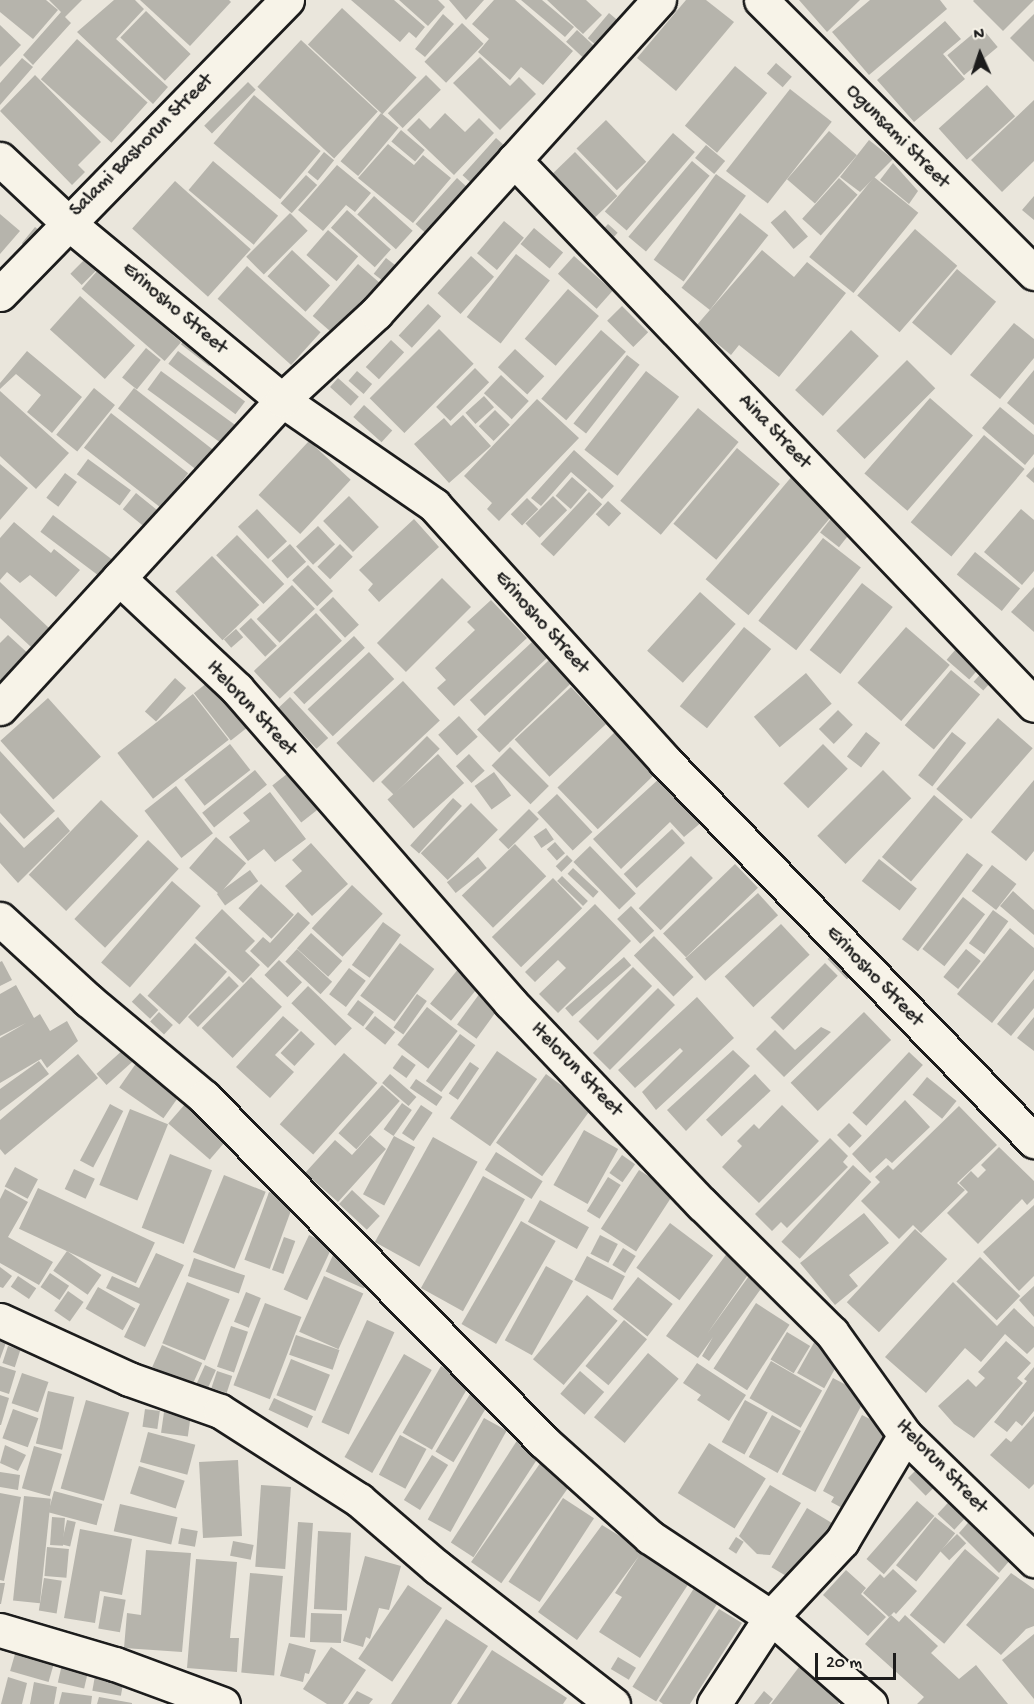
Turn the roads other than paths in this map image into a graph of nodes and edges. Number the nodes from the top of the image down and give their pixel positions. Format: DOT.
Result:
graph roads {
  1 [pos="287,0"];
  2 [pos="659,0"];
  3 [pos="761,0"];
  4 [pos="0,159"];
  5 [pos="514,160"];
  6 [pos="67,222"];
  7 [pos="1034,273"];
  8 [pos="0,294"];
  9 [pos="282,400"];
  10 [pos="119,578"];
  11 [pos="1034,705"];
  12 [pos="0,708"];
  13 [pos="0,919"];
  14 [pos="1034,1141"];
  15 [pos="0,1320"];
  16 [pos="905,1435"];
  17 [pos="1034,1560"];
  18 [pos="771,1617"];
  19 [pos="0,1630"];
  20 [pos="224,1704"];
  21 [pos="613,1704"];
  22 [pos="714,1704"];
  23 [pos="870,1704"];
  1 -- 6 [label="street, Salami Bashorun Street"];
  2 -- 5 [label="street"];
  3 -- 7 [label="street, Ogunsami Street"];
  4 -- 6 [label="street, Erinosho Street"];
  5 -- 9 [label="street"];
  5 -- 11 [label="street, Aina Street"];
  6 -- 8 [label="street, Salami Bashorun Street"];
  6 -- 9 [label="street, Erinosho Street"];
  9 -- 10 [label="street"];
  9 -- 14 [label="street, Erinosho Street"];
  10 -- 12 [label="street"];
  10 -- 16 [label="street, Itelorun Street"];
  13 -- 18 [label="street"];
  15 -- 21 [label="street"];
  16 -- 17 [label="street, Itelorun Street"];
  16 -- 18 [label="street"];
  18 -- 22 [label="street"];
  18 -- 23 [label="street"];
  19 -- 20 [label="street"];
}
